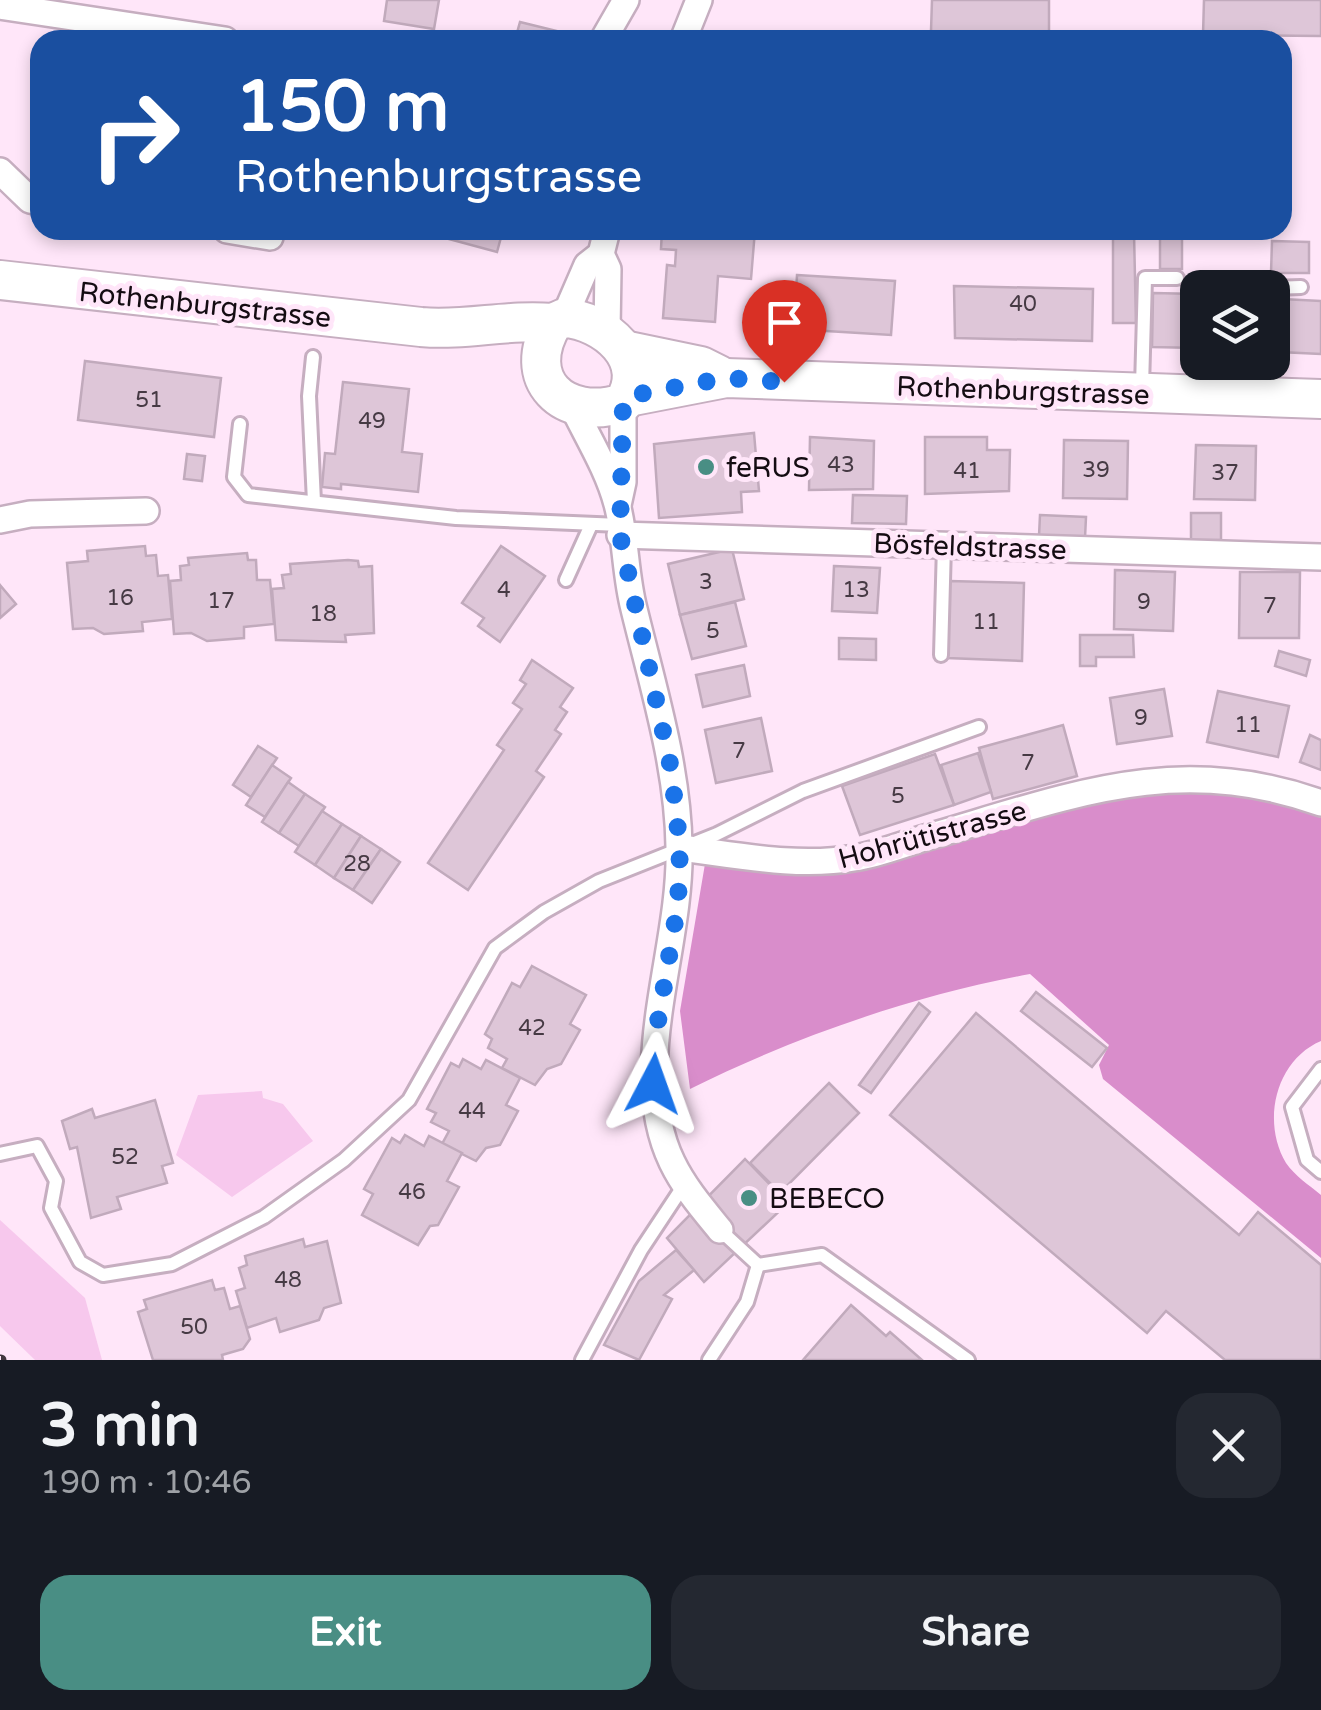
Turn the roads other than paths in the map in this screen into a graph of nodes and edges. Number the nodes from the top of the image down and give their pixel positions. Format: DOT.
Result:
graph roads {
  1 [pos="626,0"];
  2 [pos="699,0"];
  3 [pos="0,6"];
  4 [pos="160,30"];
  5 [pos="608,30"];
  6 [pos="687,30"];
  7 [pos="0,171"];
  8 [pos="30,200"];
  9 [pos="604,242"];
  10 [pos="1177,278"];
  11 [pos="0,280"];
  12 [pos="1290,287"];
  13 [pos="1301,287"];
  14 [pos="559,320"];
  15 [pos="469,331"];
  16 [pos="616,340"];
  17 [pos="313,356"];
  18 [pos="543,365"];
  19 [pos="726,378"];
  20 [pos="1268,380"];
  21 [pos="1142,394"];
  22 [pos="1321,399"];
  23 [pos="625,400"];
  24 [pos="573,407"];
  25 [pos="240,424"];
  26 [pos="314,502"];
  27 [pos="146,511"];
  28 [pos="0,520"];
  29 [pos="619,522"];
  30 [pos="590,527"];
  31 [pos="944,545"];
  32 [pos="1321,556"];
  33 [pos="566,580"];
  34 [pos="941,654"];
  35 [pos="979,727"];
  36 [pos="1321,803"];
  37 [pos="680,848"];
  38 [pos="1321,1069"];
  39 [pos="0,1154"];
  40 [pos="1321,1172"];
  41 [pos="684,1185"];
  42 [pos="720,1230"];
  43 [pos="758,1266"];
  44 [pos="582,1360"];
  45 [pos="709,1360"];
  46 [pos="968,1360"];
  1 -- 5 [label="street"];
  2 -- 6 [label="street"];
  3 -- 4 [label="street"];
  7 -- 8 [label="street"];
  9 -- 14 [label="street"];
  9 -- 16 [label="street"];
  10 -- 21 [label="lane"];
  11 -- 15 [label="main road, Rothenburgstrasse"];
  12 -- 13 [label="lane"];
  14 -- 15 [label="main road, Rothenburgstrasse"];
  14 -- 16 [label="main road"];
  14 -- 18 [label="main road"];
  15 -- 18 [label="main road, Rothenburgstrasse"];
  16 -- 19 [label="main road, Rothenburgstrasse"];
  16 -- 23 [label="main road"];
  17 -- 26 [label="lane"];
  18 -- 24 [label="main road"];
  19 -- 21 [label="main road, Rothenburgstrasse"];
  19 -- 23 [label="main road, Rothenburgstrasse"];
  20 -- 21 [label="main road, Rothenburgstrasse"];
  20 -- 22 [label="main road, Rothenburgstrasse"];
  23 -- 24 [label="main road"];
  23 -- 29 [label="street"];
  24 -- 29 [label="street"];
  25 -- 26 [label="lane"];
  26 -- 30 [label="lane"];
  27 -- 28 [label="street"];
  29 -- 30 [label="lane"];
  29 -- 31 [label="street, Bösfeldstrasse"];
  29 -- 37 [label="street"];
  30 -- 33 [label="lane"];
  31 -- 32 [label="street, Bösfeldstrasse"];
  31 -- 34 [label="lane"];
  35 -- 37 [label="lane"];
  36 -- 37 [label="street, Hohrütistrasse"];
  37 -- 39 [label="lane"];
  37 -- 41 [label="street"];
  38 -- 40 [label="lane"];
  41 -- 42 [label="street"];
  41 -- 44 [label="lane"];
  42 -- 43 [label="lane"];
  43 -- 45 [label="lane"];
  43 -- 46 [label="lane"];
}
